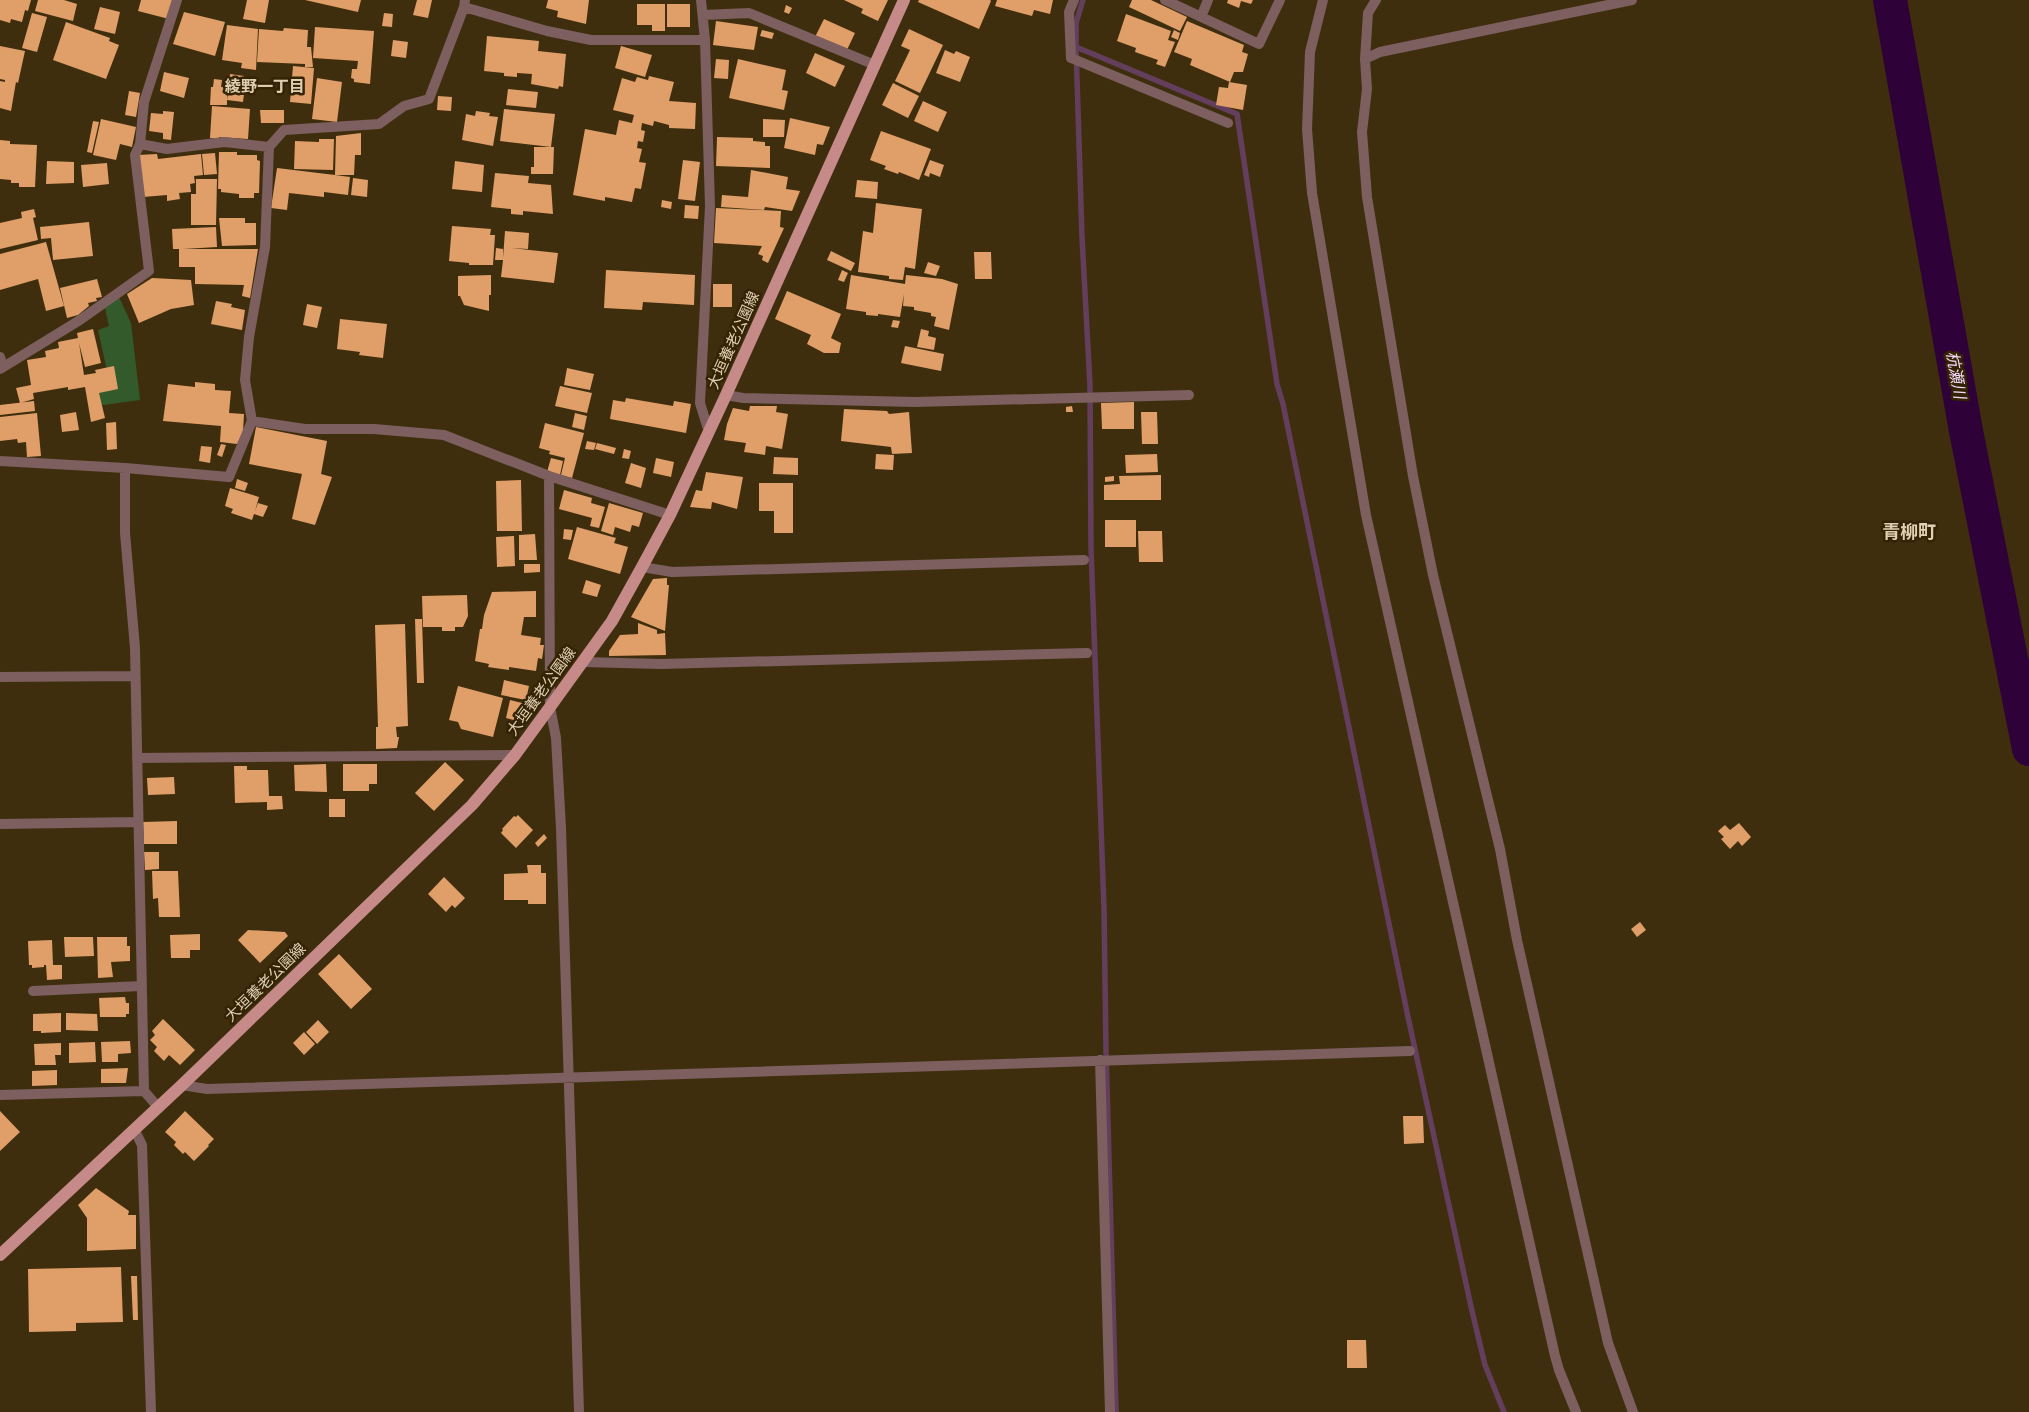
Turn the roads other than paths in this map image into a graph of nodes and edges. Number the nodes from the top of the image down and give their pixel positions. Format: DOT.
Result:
graph roads {
  1 [pos="176,0"];
  2 [pos="701,0"];
  3 [pos="904,0"];
  4 [pos="1074,0"];
  5 [pos="1166,0"];
  6 [pos="1208,0"];
  7 [pos="1280,0"];
  8 [pos="1323,0"];
  9 [pos="1369,0"];
  10 [pos="1376,0"];
  11 [pos="1632,0"];
  12 [pos="464,4"];
  13 [pos="1368,14"];
  14 [pos="703,15"];
  15 [pos="1201,17"];
  16 [pos="705,40"];
  17 [pos="1365,58"];
  18 [pos="875,65"];
  19 [pos="1228,123"];
  20 [pos="140,144"];
  21 [pos="269,147"];
  22 [pos="1,364"];
  23 [pos="726,395"];
  24 [pos="1189,395"];
  25 [pos="252,421"];
  26 [pos="709,432"];
  27 [pos="0,461"];
  28 [pos="125,468"];
  29 [pos="549,476"];
  30 [pos="670,515"];
  31 [pos="1084,560"];
  32 [pos="642,567"];
  33 [pos="1087,653"];
  34 [pos="582,662"];
  35 [pos="135,676"];
  36 [pos="0,678"];
  37 [pos="550,707"];
  38 [pos="514,755"];
  39 [pos="137,758"];
  40 [pos="137,822"];
  41 [pos="0,824"];
  42 [pos="141,986"];
  43 [pos="33,991"];
  44 [pos="1410,1051"];
  45 [pos="1100,1060"];
  46 [pos="569,1078"];
  47 [pos="182,1085"];
  48 [pos="144,1091"];
  49 [pos="0,1096"];
  50 [pos="158,1107"];
  51 [pos="134,1129"];
  52 [pos="0,1255"];
  53 [pos="152,1412"];
  54 [pos="579,1412"];
  55 [pos="1110,1412"];
  56 [pos="1576,1412"];
  57 [pos="1633,1412"];
  1 -- 20 [label="street"];
  2 -- 14 [label="street"];
  3 -- 18 [label="main road, 大垣養老公園線"];
  4 -- 19 [label="street"];
  5 -- 15 [label="street"];
  6 -- 15 [label="street"];
  7 -- 15 [label="street"];
  8 -- 56 [label="street"];
  9 -- 13 [label="street"];
  10 -- 13 [label="street"];
  11 -- 17 [label="street"];
  12 -- 16 [label="street"];
  12 -- 21 [label="street"];
  13 -- 17 [label="street"];
  14 -- 16 [label="street"];
  14 -- 18 [label="street"];
  16 -- 26 [label="street"];
  17 -- 57 [label="street"];
  18 -- 23 [label="main road, 大垣養老公園線"];
  20 -- 21 [label="street"];
  20 -- 22 [label="street"];
  21 -- 25 [label="street"];
  23 -- 24 [label="street"];
  23 -- 26 [label="main road, 大垣養老公園線"];
  25 -- 28 [label="street"];
  25 -- 29 [label="street"];
  26 -- 30 [label="main road, 大垣養老公園線"];
  27 -- 28 [label="street"];
  28 -- 35 [label="street"];
  29 -- 30 [label="street"];
  29 -- 37 [label="street"];
  30 -- 32 [label="main road, 大垣養老公園線"];
  31 -- 32 [label="street"];
  32 -- 34 [label="main road, 大垣養老公園線"];
  33 -- 34 [label="street"];
  34 -- 37 [label="main road, 大垣養老公園線"];
  35 -- 36 [label="street"];
  35 -- 39 [label="street"];
  37 -- 38 [label="main road, 大垣養老公園線"];
  37 -- 46 [label="street"];
  38 -- 39 [label="street"];
  38 -- 47 [label="main road, 大垣養老公園線"];
  39 -- 40 [label="street"];
  40 -- 41 [label="street"];
  40 -- 42 [label="street"];
  42 -- 43 [label="street"];
  42 -- 48 [label="street"];
  44 -- 45 [label="street"];
  45 -- 46 [label="street"];
  45 -- 55 [label="street"];
  46 -- 47 [label="street"];
  46 -- 54 [label="street"];
  47 -- 50 [label="main road, 大垣養老公園線"];
  48 -- 49 [label="street"];
  48 -- 50 [label="street"];
  50 -- 51 [label="main road, 大垣養老公園線"];
  51 -- 52 [label="main road, 大垣養老公園線"];
  51 -- 53 [label="street"];
}
